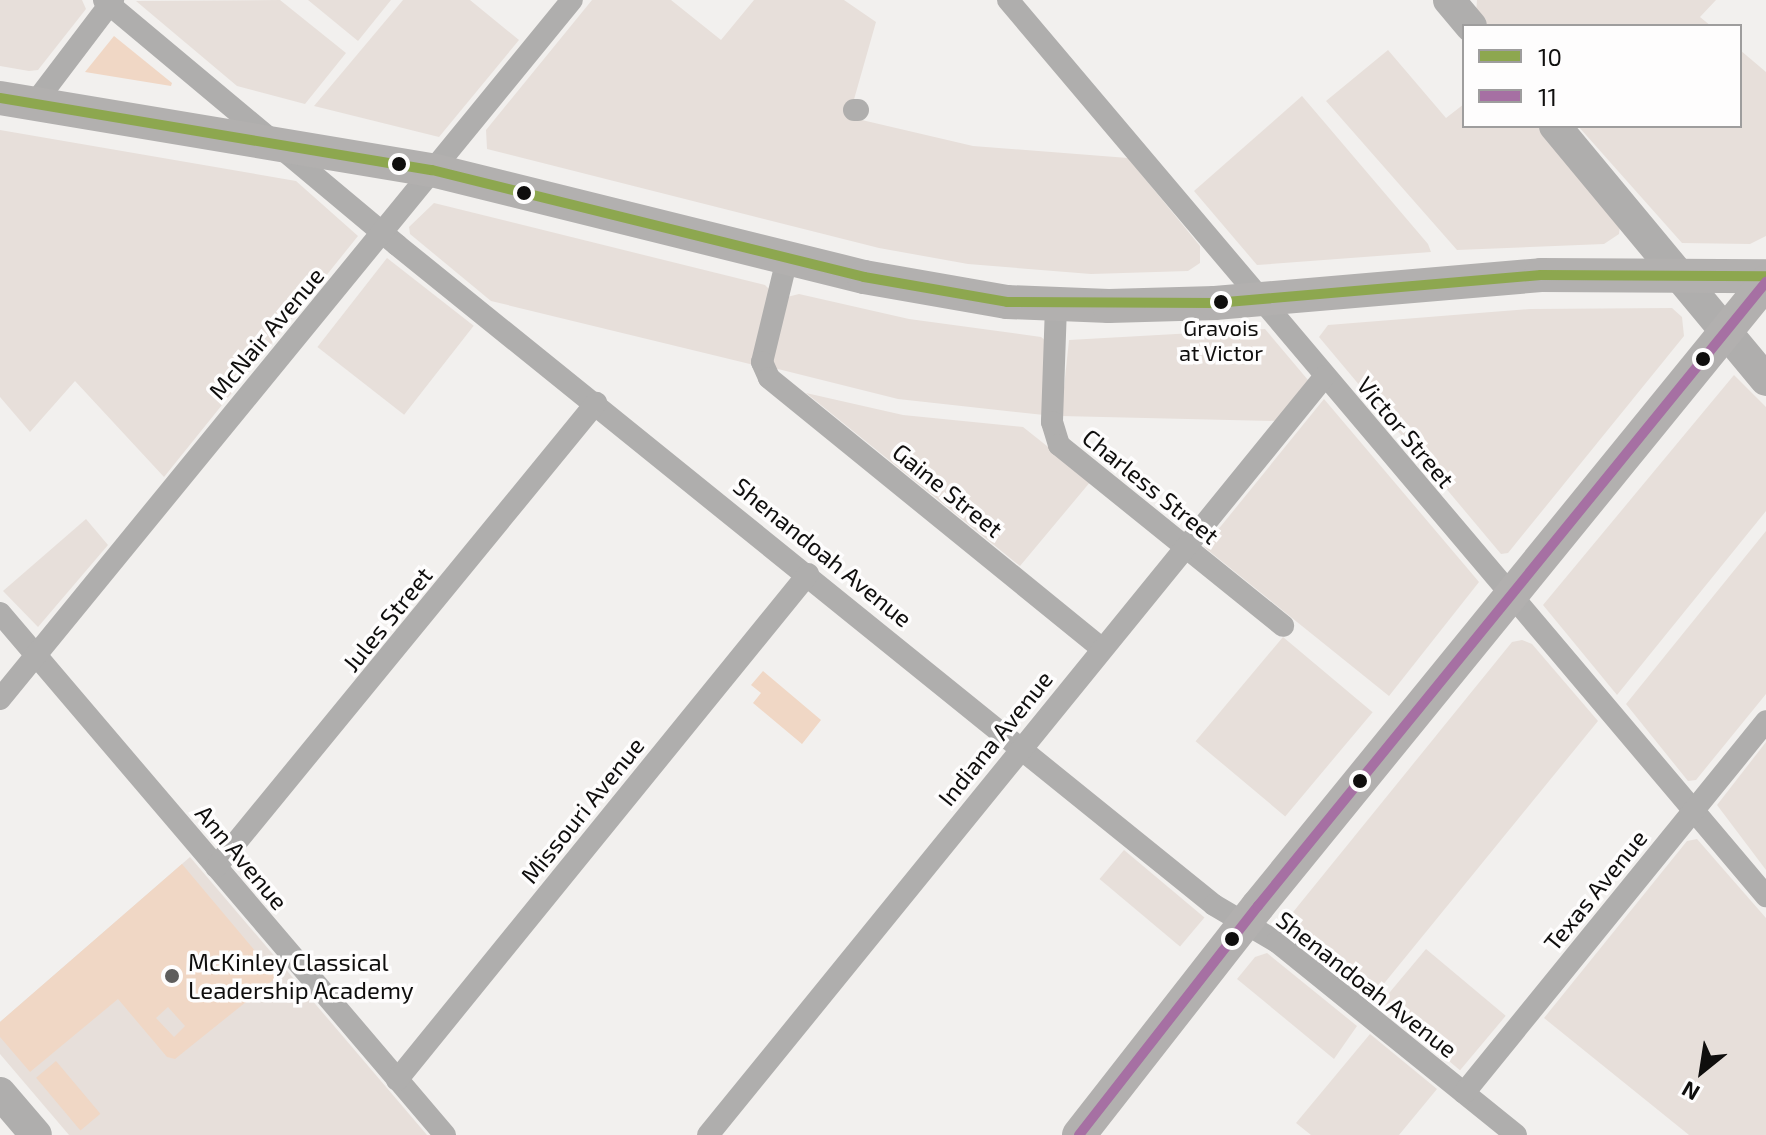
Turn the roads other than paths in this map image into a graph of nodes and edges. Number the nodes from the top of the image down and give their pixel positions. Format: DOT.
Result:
graph roads {
  1 [pos="572,0"];
  2 [pos="1008,0"];
  3 [pos="1449,0"];
  4 [pos="109,2"];
  5 [pos="1469,24"];
  6 [pos="0,98"];
  7 [pos="34,104"];
  8 [pos="1557,128"];
  9 [pos="276,143"];
  10 [pos="432,170"];
  11 [pos="382,233"];
  12 [pos="787,259"];
  13 [pos="1680,274"];
  14 [pos="1766,279"];
  15 [pos="1259,298"];
  16 [pos="1056,306"];
  17 [pos="1726,332"];
  18 [pos="1325,376"];
  19 [pos="1766,380"];
  20 [pos="596,403"];
  21 [pos="1184,545"];
  22 [pos="808,574"];
  23 [pos="1511,597"];
  24 [pos="0,613"];
  25 [pos="1283,626"];
  26 [pos="1101,648"];
  27 [pos="36,655"];
  28 [pos="0,699"];
  29 [pos="1766,721"];
  30 [pos="1021,747"];
  31 [pos="1693,811"];
  32 [pos="216,867"];
  33 [pos="1766,896"];
  34 [pos="1243,923"];
  35 [pos="397,1080"];
  36 [pos="0,1093"];
  37 [pos="1464,1093"];
  38 [pos="1081,1134"];
  39 [pos="36,1135"];
  40 [pos="445,1135"];
  41 [pos="708,1135"];
  42 [pos="1516,1135"];
  1 -- 10 [label="street, McNair Avenue"];
  2 -- 15 [label="street, Victor Street"];
  3 -- 5 [label="street"];
  4 -- 7 [label="street"];
  4 -- 9 [label="street, Shenandoah Avenue"];
  6 -- 7 [label="main road"];
  7 -- 9 [label="main road"];
  8 -- 13 [label="street"];
  9 -- 10 [label="main road"];
  9 -- 11 [label="street, Shenandoah Avenue"];
  10 -- 11 [label="street, McNair Avenue"];
  10 -- 12 [label="main road"];
  11 -- 20 [label="street, Shenandoah Avenue"];
  11 -- 27 [label="street, McNair Avenue"];
  12 -- 16 [label="main road"];
  12 -- 26 [label="street, Gaine Street"];
  13 -- 14 [label="main road"];
  13 -- 15 [label="main road"];
  13 -- 17 [label="street"];
  14 -- 17 [label="main road"];
  15 -- 16 [label="main road"];
  15 -- 18 [label="street, Victor Street"];
  16 -- 21 [label="street, Charless Street"];
  17 -- 19 [label="street"];
  17 -- 23 [label="main road"];
  18 -- 21 [label="street, Indiana Avenue"];
  18 -- 23 [label="street, Victor Street"];
  20 -- 22 [label="street, Shenandoah Avenue"];
  20 -- 32 [label="street, Jules Street"];
  21 -- 25 [label="street, Charless Street"];
  21 -- 26 [label="street, Indiana Avenue"];
  22 -- 30 [label="street, Shenandoah Avenue"];
  22 -- 35 [label="street, Missouri Avenue"];
  23 -- 31 [label="street, Victor Street"];
  23 -- 34 [label="main road"];
  24 -- 27 [label="street, Ann Avenue"];
  26 -- 30 [label="street, Indiana Avenue"];
  27 -- 28 [label="street, McNair Avenue"];
  27 -- 32 [label="street, Ann Avenue"];
  29 -- 31 [label="street, Texas Avenue"];
  30 -- 34 [label="street, Shenandoah Avenue"];
  30 -- 41 [label="street, Indiana Avenue"];
  31 -- 33 [label="street, Victor Street"];
  31 -- 37 [label="street, Texas Avenue"];
  32 -- 35 [label="street, Ann Avenue"];
  34 -- 37 [label="street, Shenandoah Avenue"];
  34 -- 38 [label="main road"];
  35 -- 40 [label="street, Ann Avenue"];
  36 -- 39 [label="street"];
  37 -- 42 [label="street, Shenandoah Avenue"];
}
